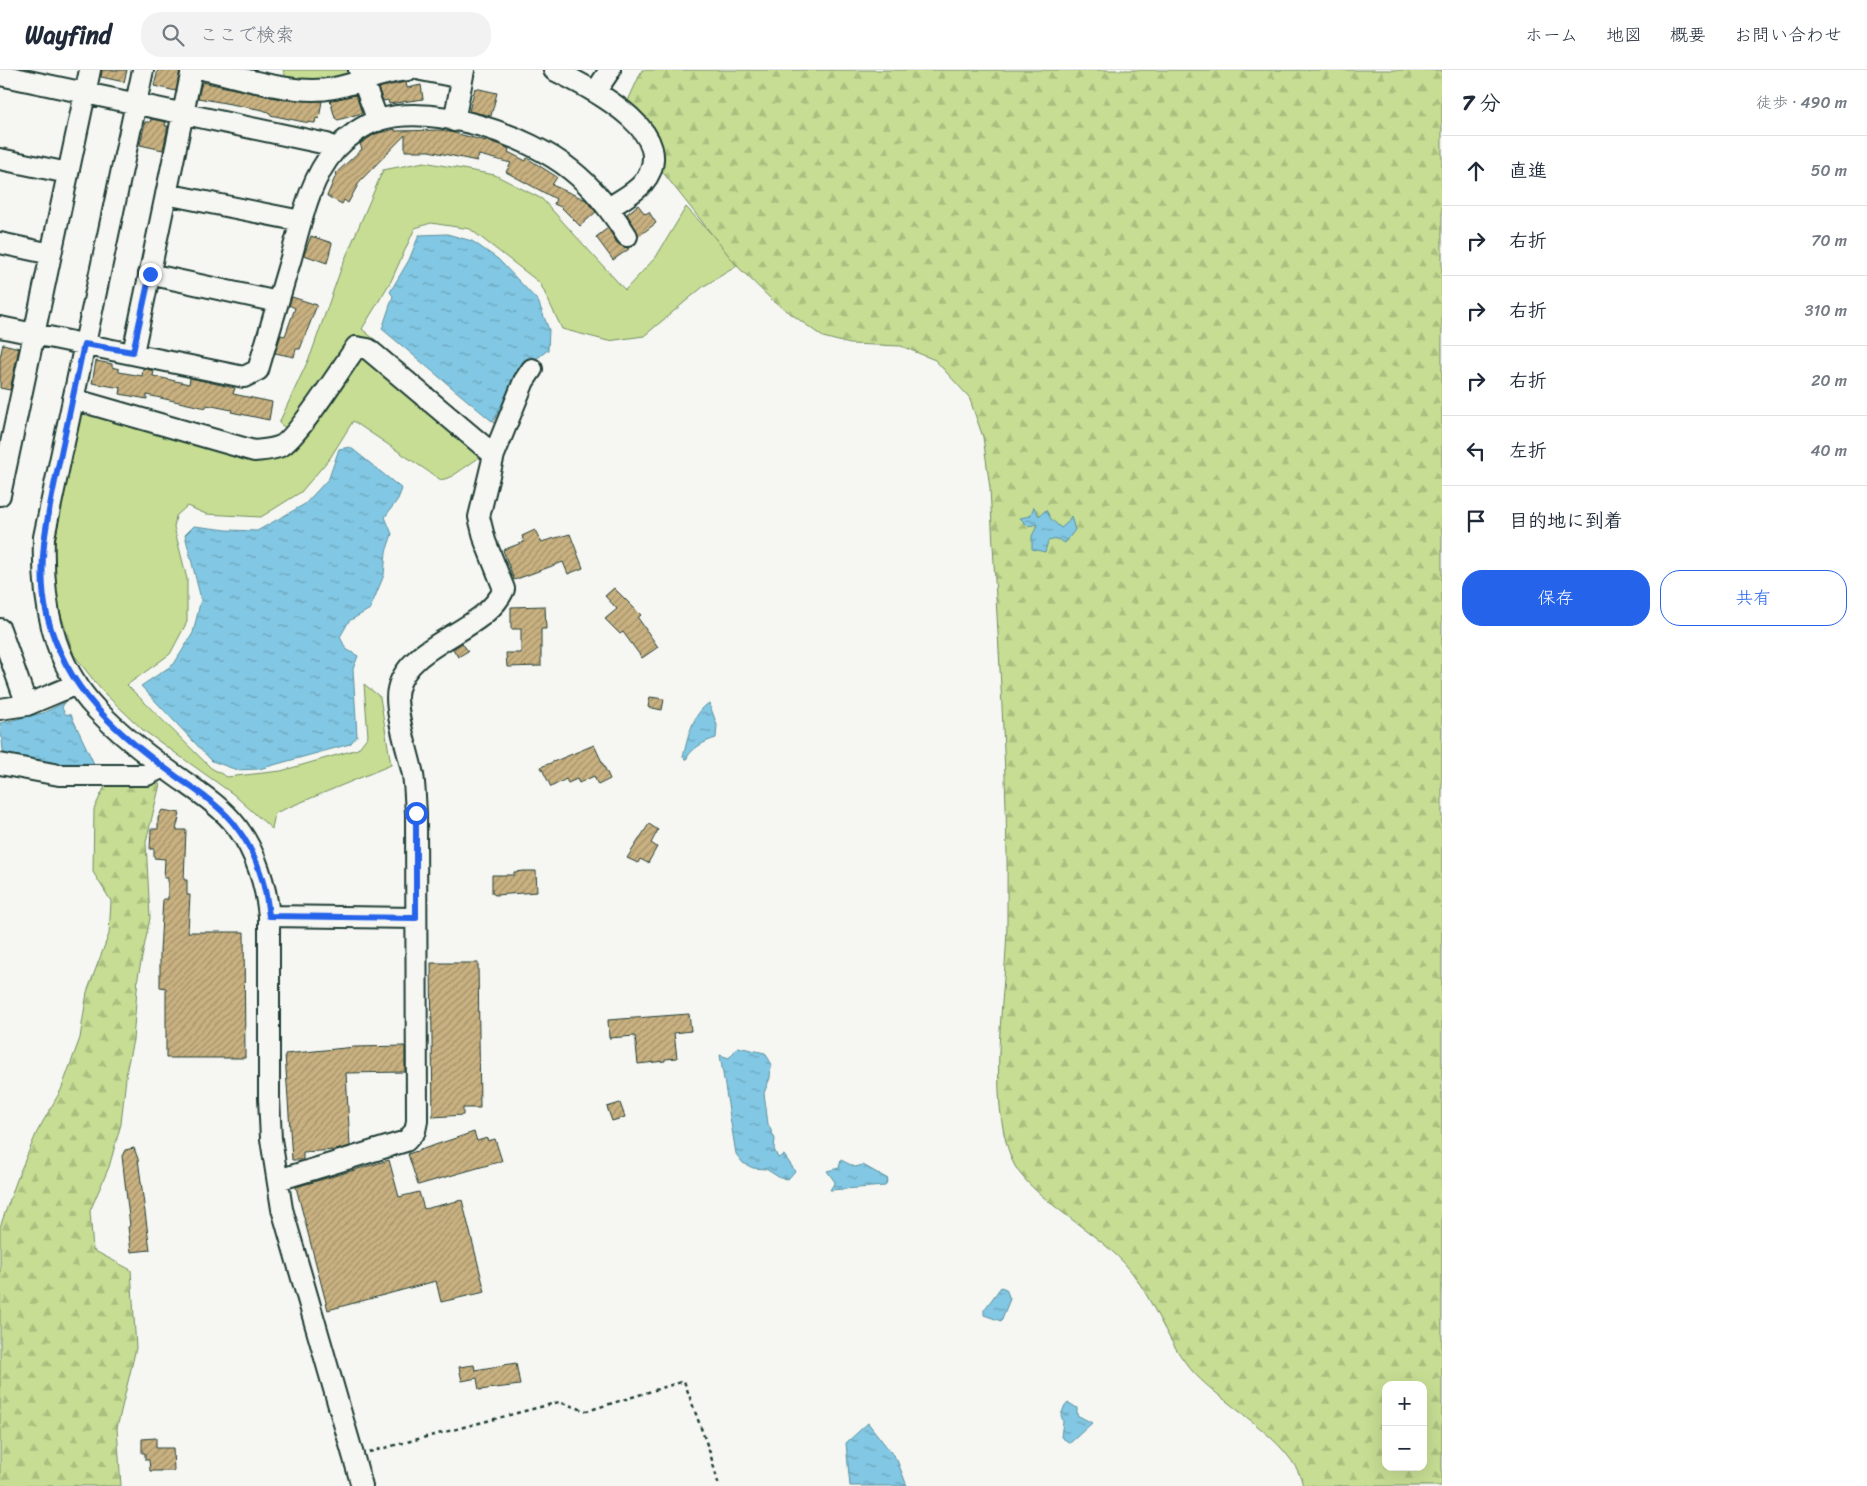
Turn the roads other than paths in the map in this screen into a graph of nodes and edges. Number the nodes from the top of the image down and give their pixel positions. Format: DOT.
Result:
graph roads {
  1 [pos="90,70"];
  2 [pos="143,70"];
  3 [pos="192,70"];
  4 [pos="206,70"];
  5 [pos="408,70"];
  6 [pos="421,70"];
  7 [pos="554,70"];
  8 [pos="610,70"];
  9 [pos="463,74"];
  10 [pos="0,75"];
  11 [pos="361,75"];
  12 [pos="275,77"];
  13 [pos="596,92"];
  14 [pos="85,93"];
  15 [pos="136,103"];
  16 [pos="184,112"];
  17 [pos="378,121"];
  18 [pos="454,121"];
  19 [pos="335,150"];
  20 [pos="0,159"];
  21 [pos="68,173"];
  22 [pos="166,194"];
  23 [pos="609,208"];
  24 [pos="302,221"];
  25 [pos="627,236"];
  26 [pos="0,243"];
  27 [pos="51,254"];
  28 [pos="150,274"];
  29 [pos="278,302"];
  30 [pos="0,327"];
  31 [pos="35,334"];
  32 [pos="84,344"];
  33 [pos="133,352"];
  34 [pos="532,369"];
  35 [pos="72,399"];
  36 [pos="9,412"];
  37 [pos="494,454"];
  38 [pos="0,495"];
  39 [pos="0,630"];
  40 [pos="77,684"];
  41 [pos="27,705"];
  42 [pos="0,709"];
  43 [pos="0,764"];
  44 [pos="163,767"];
  45 [pos="269,916"];
  46 [pos="416,918"];
  47 [pos="278,1180"];
  48 [pos="362,1486"];
  1 -- 14 [label="street"];
  2 -- 15 [label="street"];
  3 -- 16 [label="street"];
  4 -- 12 [label="street"];
  5 -- 11 [label="street"];
  6 -- 9 [label="street"];
  7 -- 13 [label="street"];
  8 -- 13 [label="street"];
  9 -- 18 [label="street"];
  10 -- 14 [label="street"];
  11 -- 12 [label="street"];
  11 -- 17 [label="street"];
  13 -- 23 [label="street"];
  14 -- 15 [label="street"];
  14 -- 21 [label="street"];
  15 -- 16 [label="street"];
  15 -- 32 [label="street"];
  16 -- 19 [label="street"];
  16 -- 22 [label="street"];
  17 -- 18 [label="street"];
  17 -- 19 [label="street"];
  18 -- 23 [label="street"];
  19 -- 24 [label="street"];
  20 -- 21 [label="street"];
  21 -- 27 [label="street"];
  22 -- 24 [label="street"];
  22 -- 28 [label="street"];
  23 -- 25 [label="street"];
  24 -- 29 [label="street"];
  26 -- 27 [label="street"];
  27 -- 31 [label="street"];
  28 -- 29 [label="street"];
  28 -- 33 [label="street"];
  29 -- 33 [label="street"];
  30 -- 31 [label="street"];
  31 -- 32 [label="street"];
  31 -- 36 [label="street"];
  32 -- 33 [label="street"];
  32 -- 35 [label="street"];
  34 -- 37 [label="street"];
  35 -- 37 [label="street"];
  35 -- 40 [label="street"];
  36 -- 38 [label="street"];
  37 -- 46 [label="street"];
  39 -- 41 [label="street"];
  40 -- 41 [label="street"];
  40 -- 44 [label="street"];
  41 -- 42 [label="street"];
  43 -- 44 [label="street"];
  44 -- 45 [label="street"];
  45 -- 46 [label="street"];
  45 -- 47 [label="street"];
  46 -- 47 [label="street"];
  47 -- 48 [label="street"];
}
